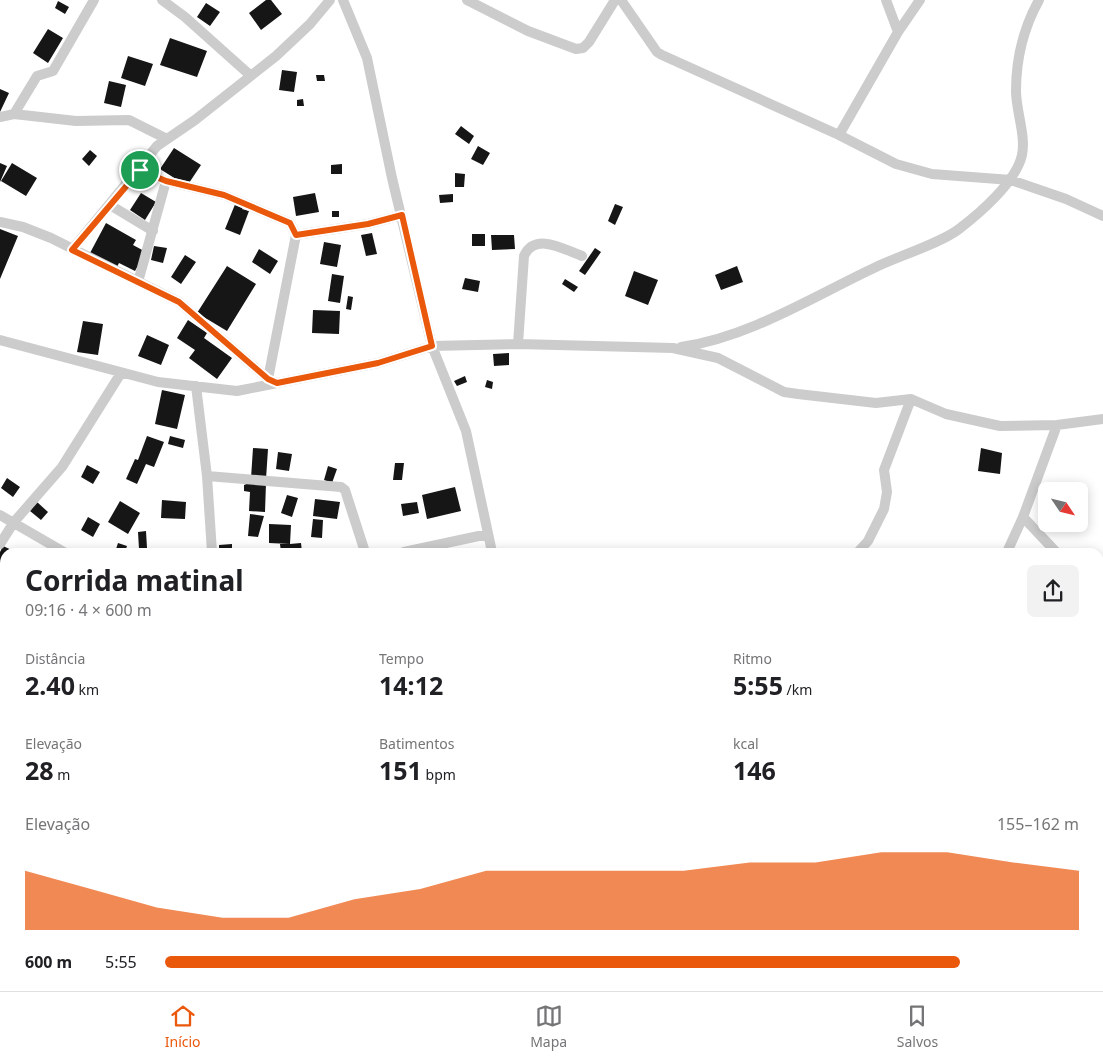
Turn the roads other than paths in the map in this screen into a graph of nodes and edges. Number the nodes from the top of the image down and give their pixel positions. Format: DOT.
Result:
graph roads {
  1 [pos="94,0"];
  2 [pos="162,0"];
  3 [pos="330,0"];
  4 [pos="343,0"];
  5 [pos="467,0"];
  6 [pos="615,0"];
  7 [pos="621,0"];
  8 [pos="886,0"];
  9 [pos="920,0"];
  10 [pos="1039,0"];
  11 [pos="898,32"];
  12 [pos="251,76"];
  13 [pos="14,114"];
  14 [pos="0,117"];
  15 [pos="839,135"];
  16 [pos="167,139"];
  17 [pos="140,170"];
  18 [pos="1011,180"];
  19 [pos="166,181"];
  20 [pos="110,205"];
  21 [pos="402,215"];
  22 [pos="1103,216"];
  23 [pos="0,222"];
  24 [pos="153,231"];
  25 [pos="296,235"];
  26 [pos="72,250"];
  27 [pos="582,256"];
  28 [pos="138,282"];
  29 [pos="0,340"];
  30 [pos="518,344"];
  31 [pos="432,346"];
  32 [pos="673,348"];
  33 [pos="121,373"];
  34 [pos="273,381"];
  35 [pos="196,386"];
  36 [pos="911,399"];
  37 [pos="1103,419"];
  38 [pos="1057,425"];
  39 [pos="207,476"];
  40 [pos="0,515"];
  41 [pos="1023,518"];
  42 [pos="14,522"];
  43 [pos="488,534"];
  44 [pos="0,544"];
  45 [pos="57,548"];
  46 [pos="212,548"];
  47 [pos="364,548"];
  48 [pos="423,548"];
  49 [pos="491,548"];
  50 [pos="862,548"];
  51 [pos="1009,548"];
  52 [pos="1052,548"];
  1 -- 13 [label="street"];
  2 -- 12 [label="street"];
  3 -- 12 [label="street"];
  4 -- 21 [label="street"];
  5 -- 6 [label="street"];
  7 -- 15 [label="street"];
  8 -- 11 [label="street"];
  9 -- 11 [label="street"];
  10 -- 18 [label="street"];
  11 -- 15 [label="street"];
  12 -- 16 [label="street"];
  13 -- 14 [label="street"];
  13 -- 16 [label="street"];
  15 -- 18 [label="street"];
  16 -- 17 [label="street"];
  17 -- 19 [label="street"];
  17 -- 20 [label="street"];
  18 -- 22 [label="street"];
  18 -- 32 [label="street"];
  19 -- 24 [label="street"];
  19 -- 25 [label="street"];
  20 -- 24 [label="street"];
  20 -- 26 [label="street"];
  21 -- 25 [label="street"];
  21 -- 31 [label="street"];
  23 -- 26 [label="street"];
  24 -- 28 [label="street"];
  25 -- 34 [label="street"];
  26 -- 28 [label="street"];
  27 -- 30 [label="street"];
  28 -- 34 [label="street"];
  29 -- 33 [label="street"];
  30 -- 31 [label="street"];
  30 -- 32 [label="street"];
  31 -- 34 [label="street"];
  31 -- 43 [label="street"];
  32 -- 36 [label="street"];
  33 -- 35 [label="street"];
  33 -- 42 [label="street"];
  34 -- 35 [label="street"];
  35 -- 39 [label="street"];
  36 -- 38 [label="street"];
  36 -- 50 [label="street"];
  37 -- 38 [label="street"];
  38 -- 41 [label="street"];
  39 -- 46 [label="street"];
  39 -- 47 [label="street"];
  40 -- 42 [label="street"];
  41 -- 51 [label="street"];
  41 -- 52 [label="street"];
  42 -- 44 [label="street"];
  42 -- 45 [label="street"];
  43 -- 48 [label="street"];
  43 -- 49 [label="street"];
}
